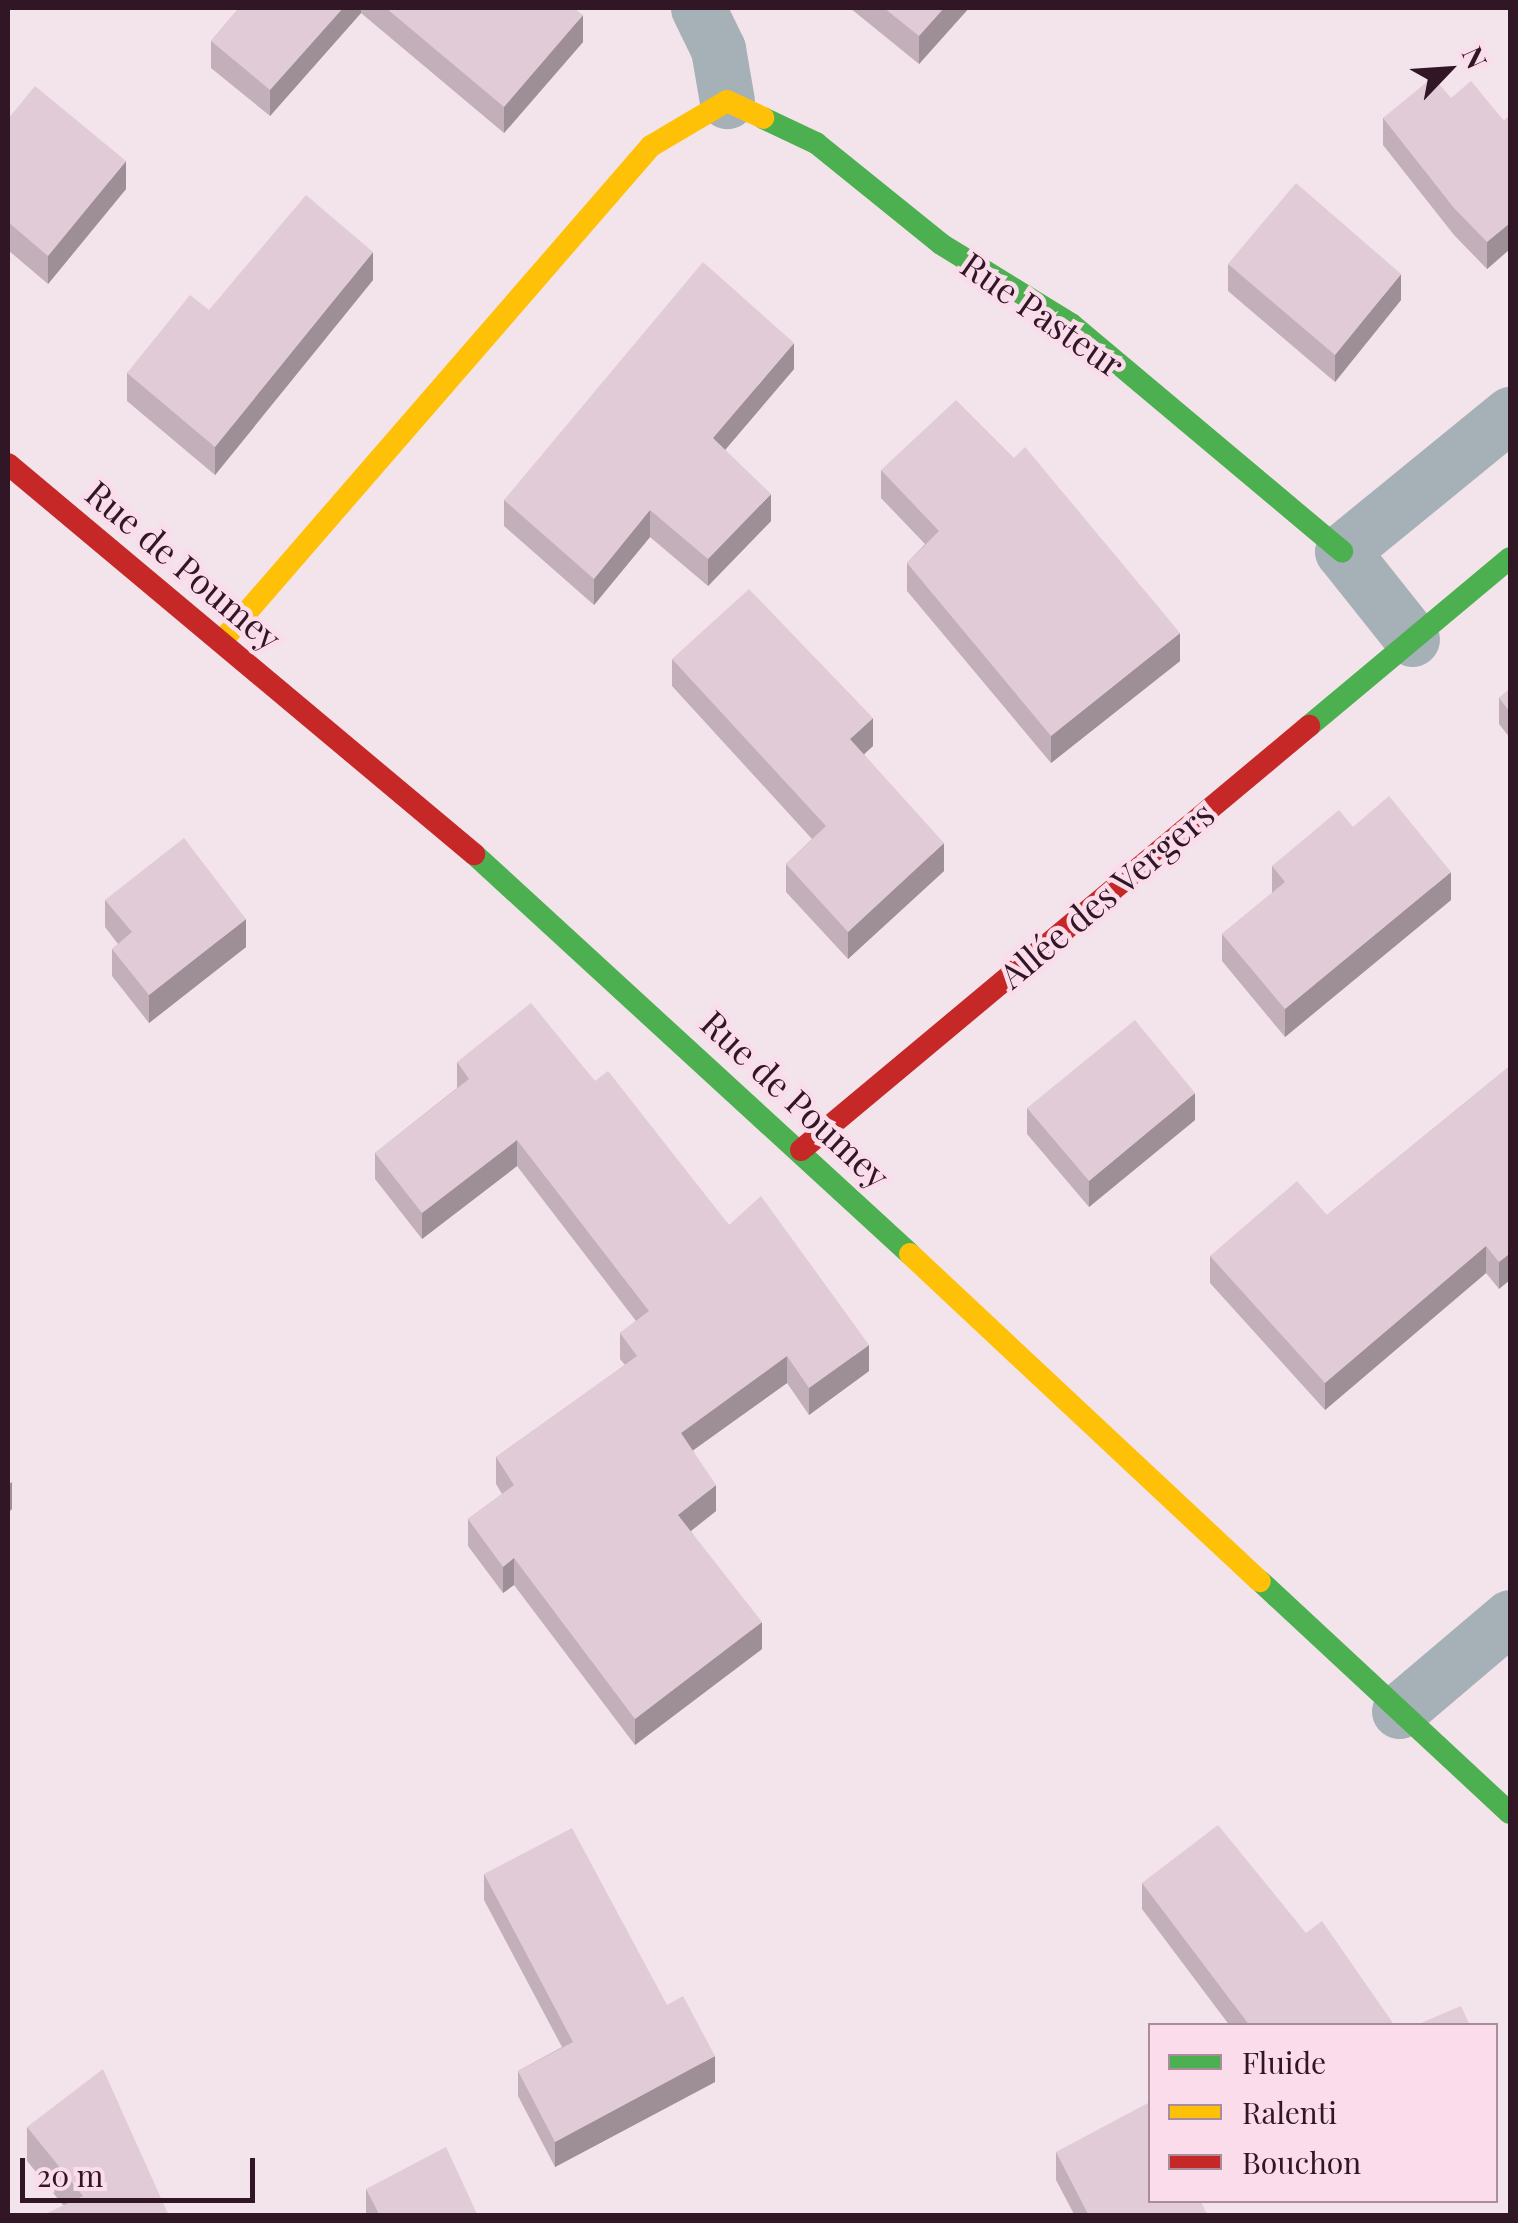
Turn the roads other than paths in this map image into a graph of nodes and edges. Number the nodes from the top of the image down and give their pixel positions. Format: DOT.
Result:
graph roads {
  1 [pos="698,8"];
  2 [pos="728,100"];
  3 [pos="1510,414"];
  4 [pos="8,464"];
  5 [pos="1342,552"];
  6 [pos="1510,558"];
  7 [pos="1412,639"];
  8 [pos="221,642"];
  9 [pos="800,1150"];
  10 [pos="1510,1617"];
  11 [pos="1399,1711"];
  12 [pos="1510,1813"];
  1 -- 2 [label="street"];
  2 -- 5 [label="street, Rue Pasteur"];
  2 -- 8 [label="street"];
  3 -- 5 [label="street"];
  4 -- 8 [label="street, Rue de Poumey"];
  5 -- 7 [label="street"];
  6 -- 7 [label="street, Allée des Vergers"];
  7 -- 9 [label="street, Allée des Vergers"];
  8 -- 9 [label="street, Rue de Poumey"];
  9 -- 11 [label="street, Rue de Poumey"];
  10 -- 11 [label="street"];
  11 -- 12 [label="street, Rue de Poumey"];
}
